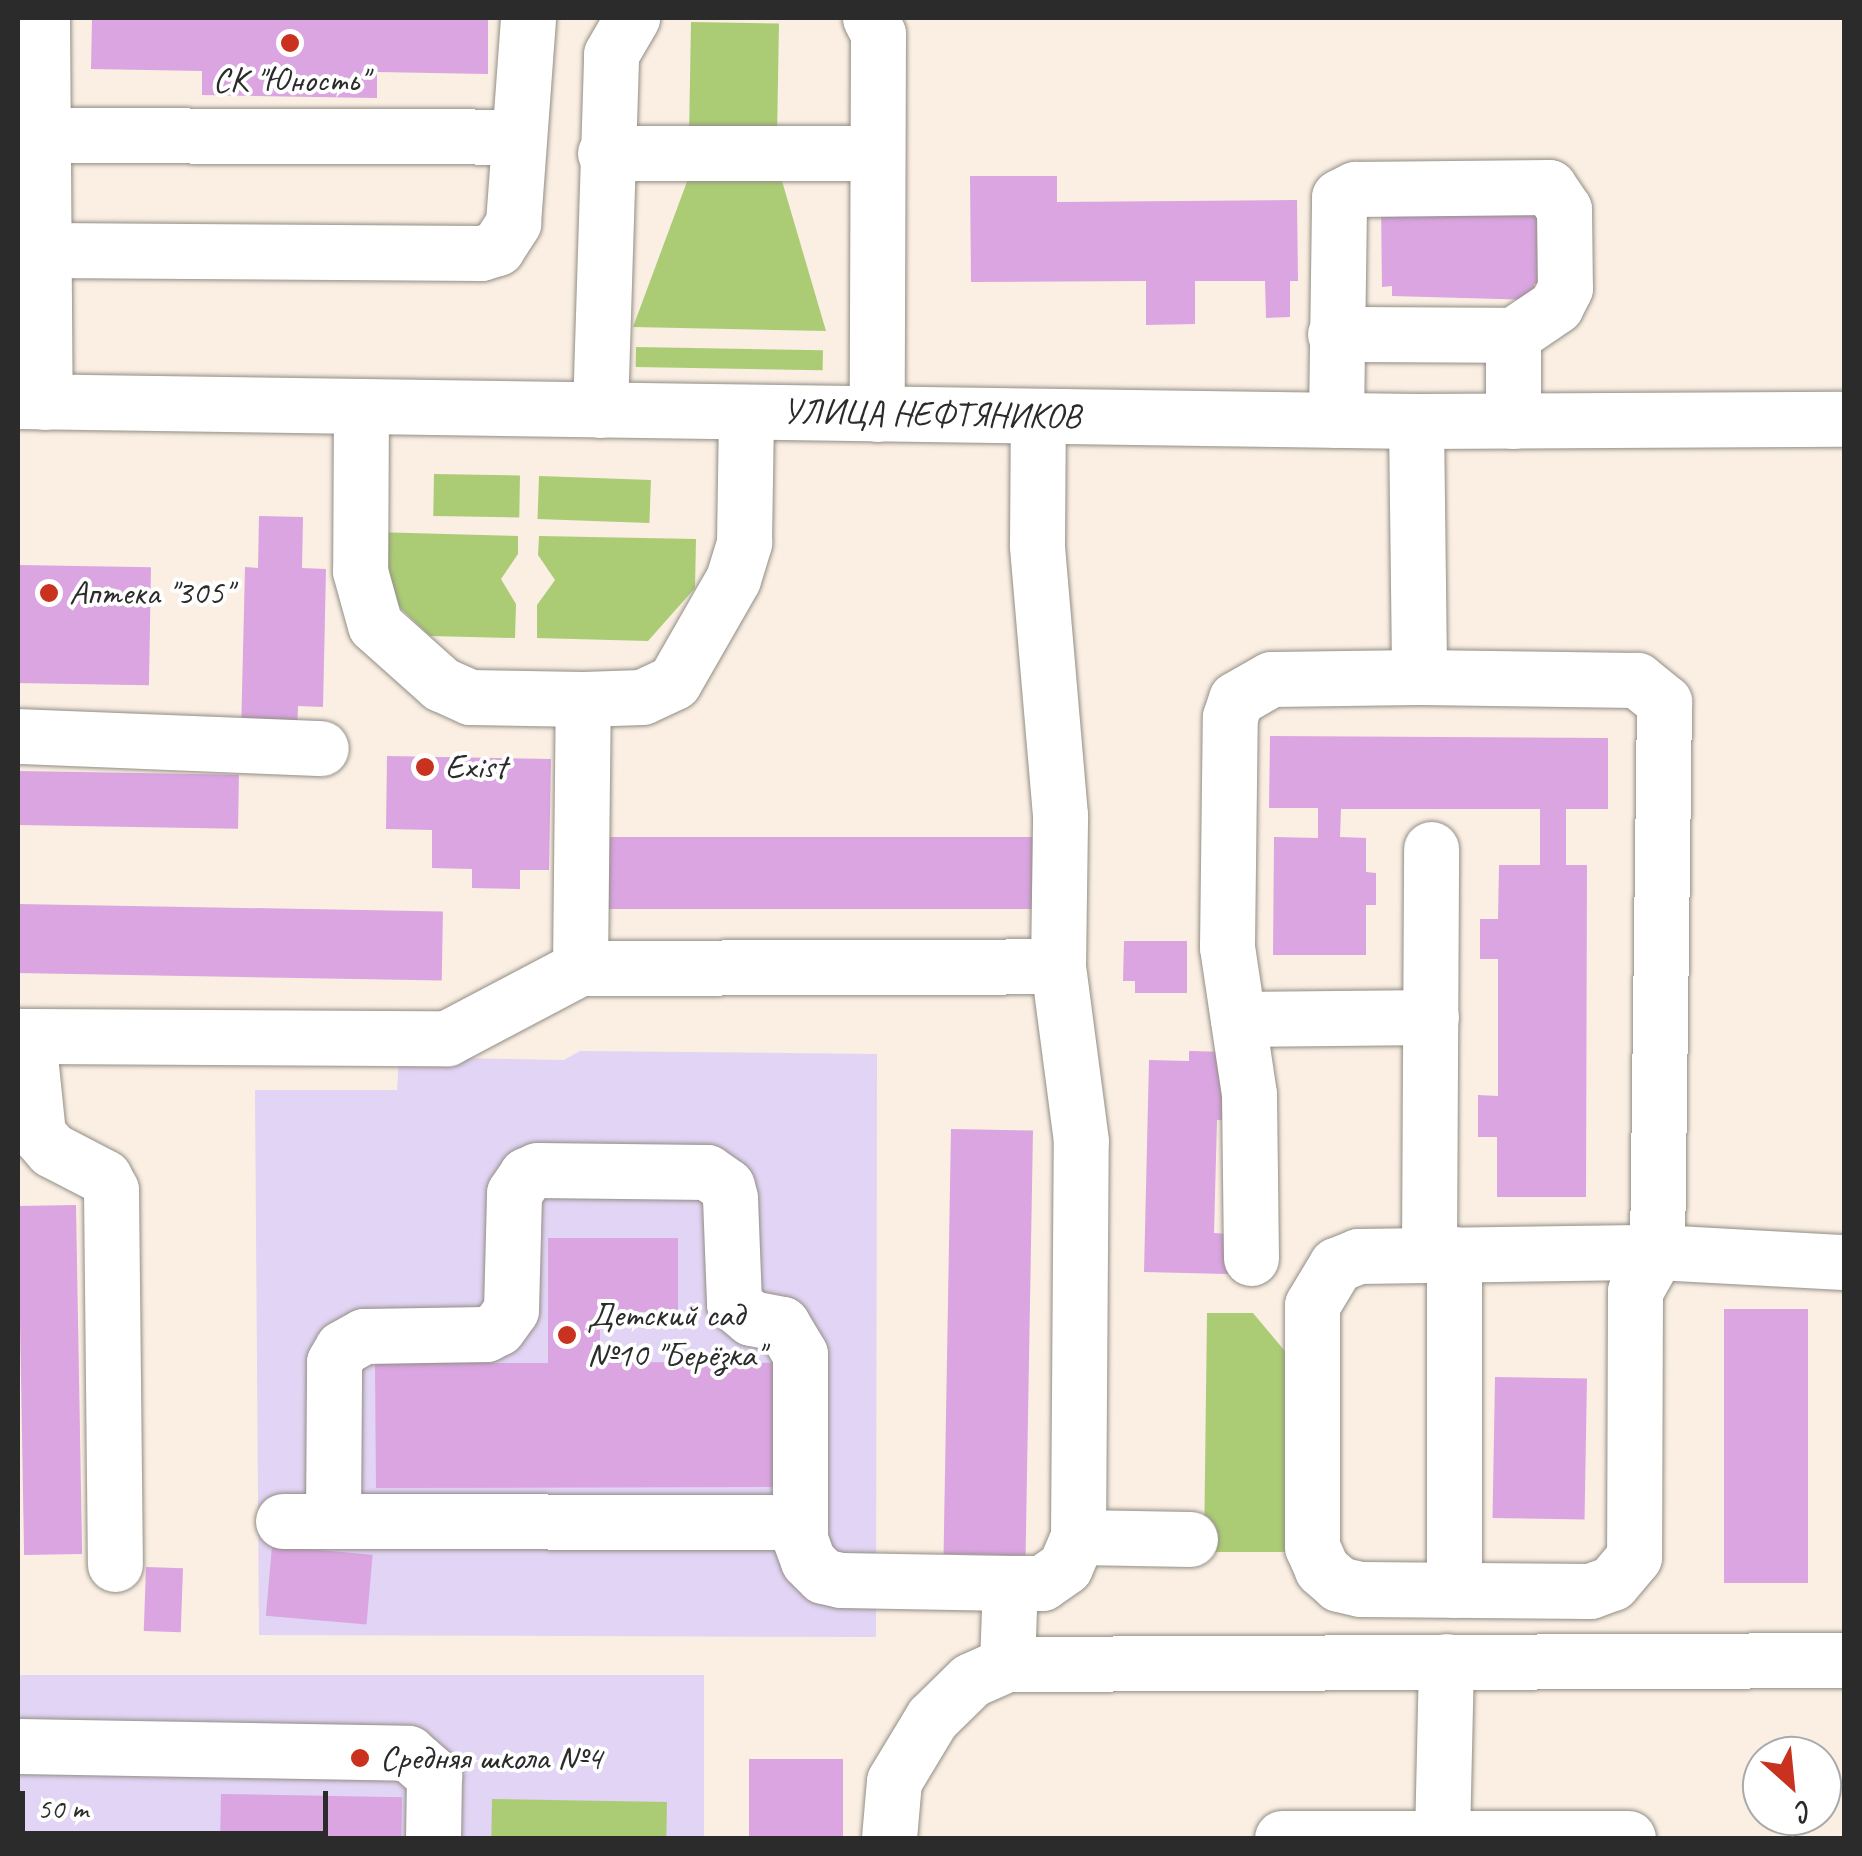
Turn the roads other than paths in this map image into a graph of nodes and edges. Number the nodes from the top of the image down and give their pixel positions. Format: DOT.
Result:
graph roads {
  1 [pos="42,18"];
  2 [pos="528,18"];
  3 [pos="632,18"];
  4 [pos="870,18"];
  5 [pos="44,135"];
  6 [pos="516,137"];
  7 [pos="877,153"];
  8 [pos="605,154"];
  9 [pos="36,232"];
  10 [pos="1335,334"];
  11 [pos="1514,335"];
  12 [pos="32,402"];
  13 [pos="361,407"];
  14 [pos="600,410"];
  15 [pos="746,412"];
  16 [pos="876,414"];
  17 [pos="1038,416"];
  18 [pos="1336,420"];
  19 [pos="1844,420"];
  20 [pos="1416,421"];
  21 [pos="1512,421"];
  22 [pos="1418,677"];
  23 [pos="583,699"];
  24 [pos="18,736"];
  25 [pos="322,748"];
  26 [pos="1431,849"];
  27 [pos="1058,966"];
  28 [pos="580,968"];
  29 [pos="1430,1017"];
  30 [pos="1238,1019"];
  31 [pos="23,1037"];
  32 [pos="1657,1252"];
  33 [pos="1442,1254"];
  34 [pos="1252,1258"];
  35 [pos="1844,1262"];
  36 [pos="800,1522"];
  37 [pos="1078,1538"];
  38 [pos="1190,1539"];
  39 [pos="115,1564"];
  40 [pos="1010,1583"];
  41 [pos="1454,1590"];
  42 [pos="1446,1660"];
  43 [pos="1844,1660"];
  44 [pos="1007,1664"];
  45 [pos="18,1746"];
  46 [pos="433,1838"];
  47 [pos="889,1838"];
  48 [pos="1282,1838"];
  49 [pos="1442,1838"];
  50 [pos="1628,1838"];
  1 -- 5 [label="street"];
  2 -- 6 [label="street"];
  3 -- 8 [label="street"];
  4 -- 7 [label="street"];
  5 -- 6 [label="street"];
  5 -- 9 [label="street"];
  6 -- 9 [label="street"];
  7 -- 8 [label="street"];
  7 -- 16 [label="street"];
  8 -- 14 [label="street"];
  9 -- 12 [label="street"];
  10 -- 11 [label="street"];
  10 -- 11 [label="street"];
  10 -- 18 [label="street"];
  11 -- 21 [label="street"];
  12 -- 13 [label="street, УЛИЦА НЕФТЯНИКОВ"];
  13 -- 14 [label="street, УЛИЦА НЕФТЯНИКОВ"];
  13 -- 23 [label="street"];
  14 -- 15 [label="street, УЛИЦА НЕФТЯНИКОВ"];
  15 -- 16 [label="street, УЛИЦА НЕФТЯНИКОВ"];
  15 -- 23 [label="street"];
  16 -- 17 [label="street, УЛИЦА НЕФТЯНИКОВ"];
  17 -- 18 [label="street, УЛИЦА НЕФТЯНИКОВ"];
  17 -- 27 [label="street"];
  18 -- 20 [label="street, УЛИЦА НЕФТЯНИКОВ"];
  19 -- 21 [label="street, УЛИЦА НЕФТЯНИКОВ"];
  20 -- 21 [label="street, УЛИЦА НЕФТЯНИКОВ"];
  20 -- 22 [label="street"];
  22 -- 30 [label="street"];
  22 -- 32 [label="street"];
  23 -- 28 [label="street"];
  24 -- 25 [label="street"];
  26 -- 29 [label="street"];
  27 -- 28 [label="street"];
  27 -- 37 [label="street"];
  28 -- 31 [label="street"];
  29 -- 30 [label="street"];
  29 -- 33 [label="street"];
  30 -- 34 [label="street"];
  31 -- 39 [label="street"];
  32 -- 33 [label="street"];
  32 -- 35 [label="street"];
  32 -- 41 [label="street"];
  33 -- 41 [label="street"];
  33 -- 41 [label="street"];
  36 -- 36 [label="street"];
  36 -- 40 [label="street"];
  37 -- 38 [label="street"];
  37 -- 40 [label="street"];
  40 -- 44 [label="street"];
  42 -- 43 [label="street"];
  42 -- 44 [label="street"];
  42 -- 49 [label="street"];
  44 -- 47 [label="street"];
  45 -- 46 [label="street"];
  48 -- 49 [label="street"];
  49 -- 50 [label="street"];
}
